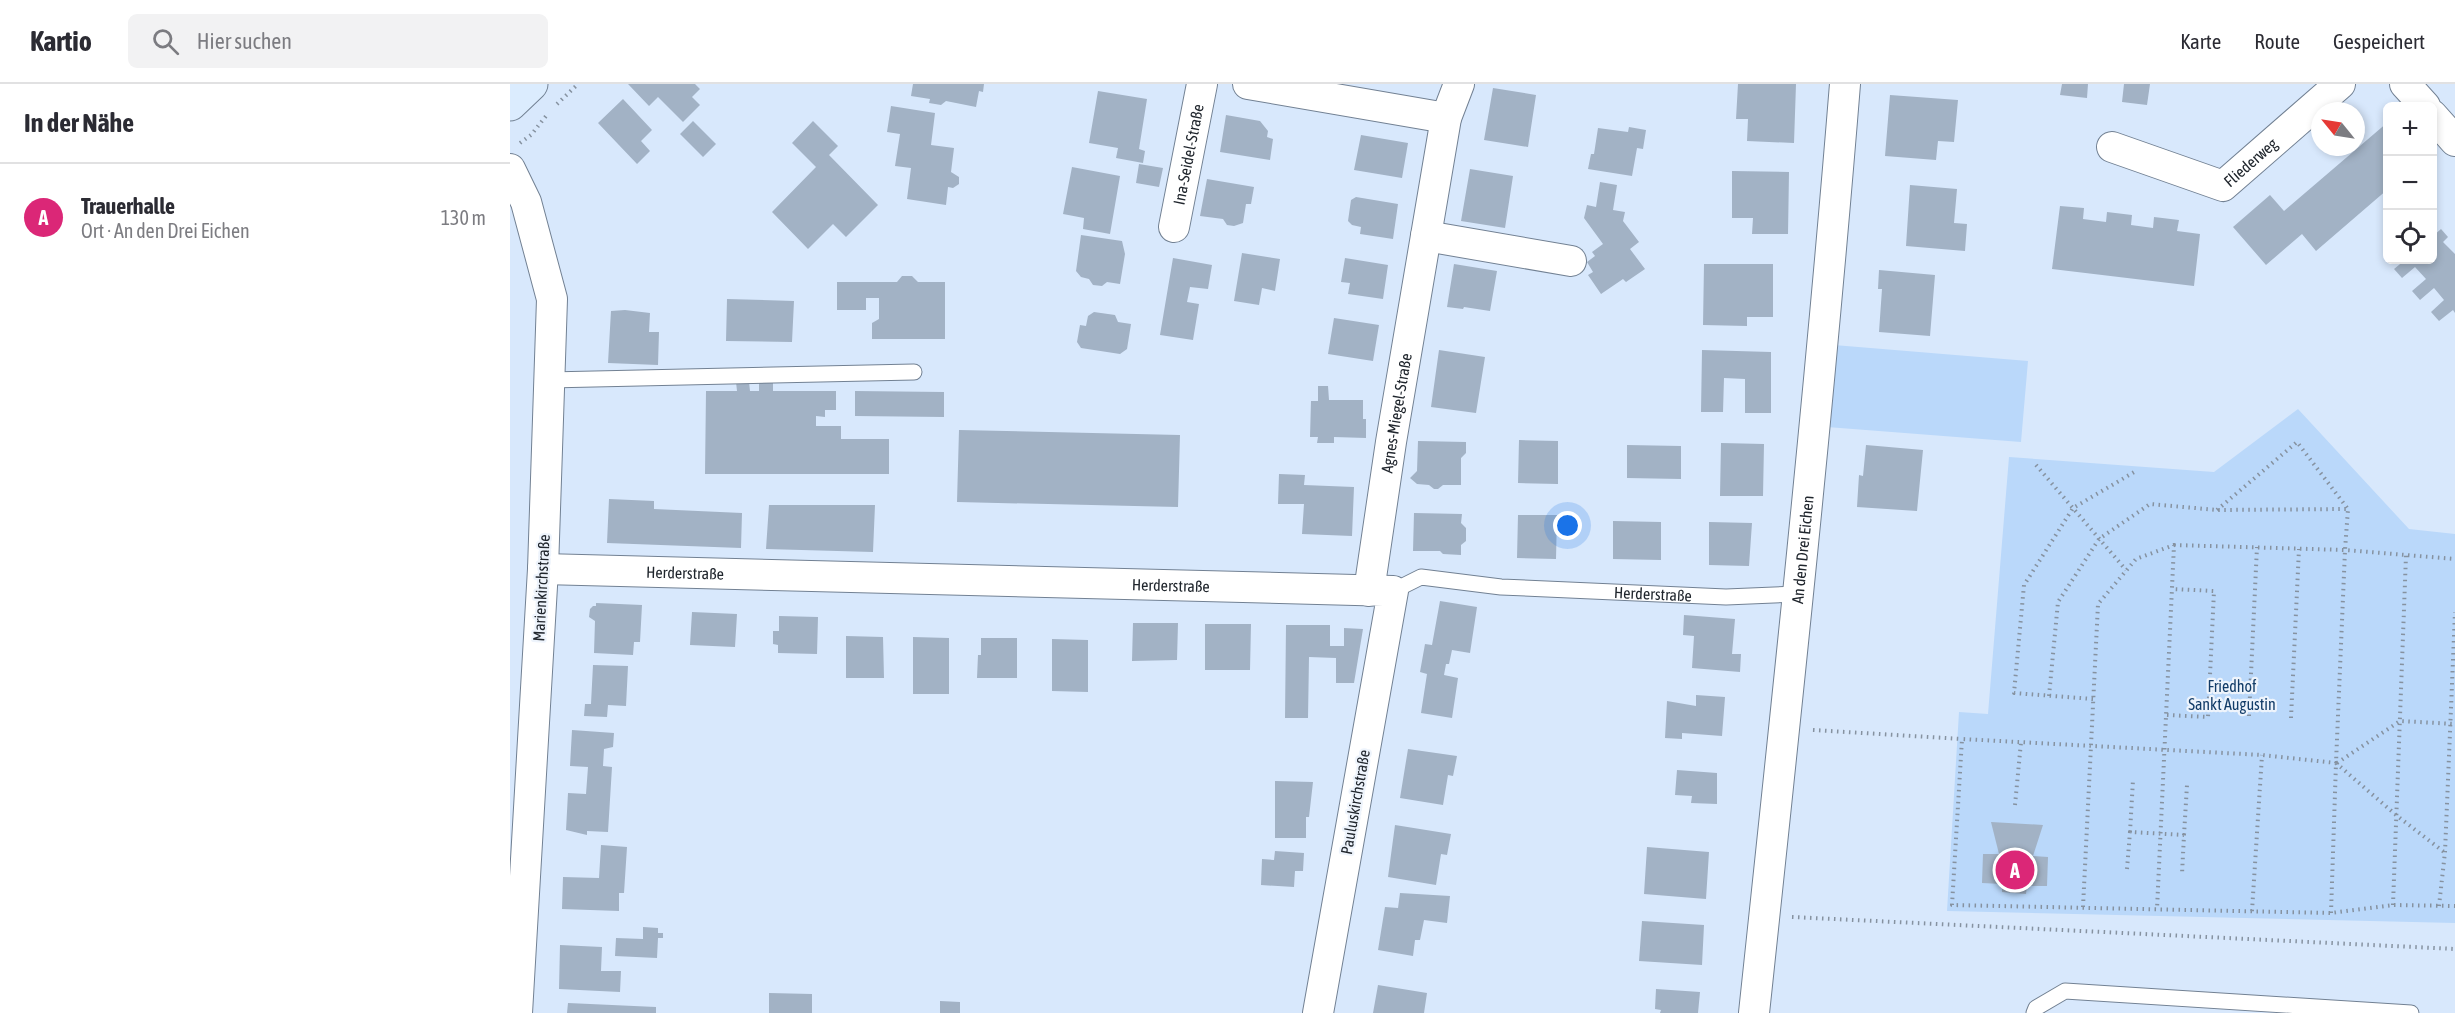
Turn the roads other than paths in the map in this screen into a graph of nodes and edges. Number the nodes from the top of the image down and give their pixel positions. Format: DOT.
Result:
graph roads {
  1 [pos="531,84"];
  2 [pos="1202,84"];
  3 [pos="1248,84"];
  4 [pos="1459,84"];
  5 [pos="1845,84"];
  6 [pos="2340,84"];
  7 [pos="2405,84"];
  8 [pos="2421,102"];
  9 [pos="510,104"];
  10 [pos="1446,118"];
  11 [pos="2437,120"];
  12 [pos="2455,141"];
  13 [pos="2112,147"];
  14 [pos="510,169"];
  15 [pos="1174,227"];
  16 [pos="1426,236"];
  17 [pos="1571,261"];
  18 [pos="914,372"];
  19 [pos="549,380"];
  20 [pos="543,569"];
  21 [pos="1381,591"];
  22 [pos="1797,594"];
  23 [pos="516,890"];
  24 [pos="517,1013"];
  25 [pos="1318,1013"];
  26 [pos="1754,1013"];
  27 [pos="2034,1013"];
  28 [pos="2411,1013"];
  1 -- 9 [label="main road"];
  2 -- 15 [label="street, Ina-Seidel-Straße"];
  3 -- 10 [label="street"];
  4 -- 10 [label="street, Agnes-Miegel-Straße"];
  5 -- 22 [label="street, An den Drei Eichen"];
  6 -- 13 [label="street, Fliederweg"];
  7 -- 8 [label="street"];
  10 -- 16 [label="street, Agnes-Miegel-Straße"];
  11 -- 12 [label="street"];
  14 -- 19 [label="street, Marienkirchstraße"];
  16 -- 17 [label="street"];
  16 -- 21 [label="street, Agnes-Miegel-Straße"];
  18 -- 19 [label="lane"];
  19 -- 20 [label="street, Marienkirchstraße"];
  20 -- 21 [label="street, Herderstraße"];
  20 -- 23 [label="street, Marienkirchstraße"];
  21 -- 22 [label="lane, Herderstraße"];
  21 -- 25 [label="street, Pauluskirchstraße"];
  22 -- 26 [label="street, An den Drei Eichen"];
  23 -- 24 [label="street, Marienkirchstraße"];
  27 -- 28 [label="lane"];
}
